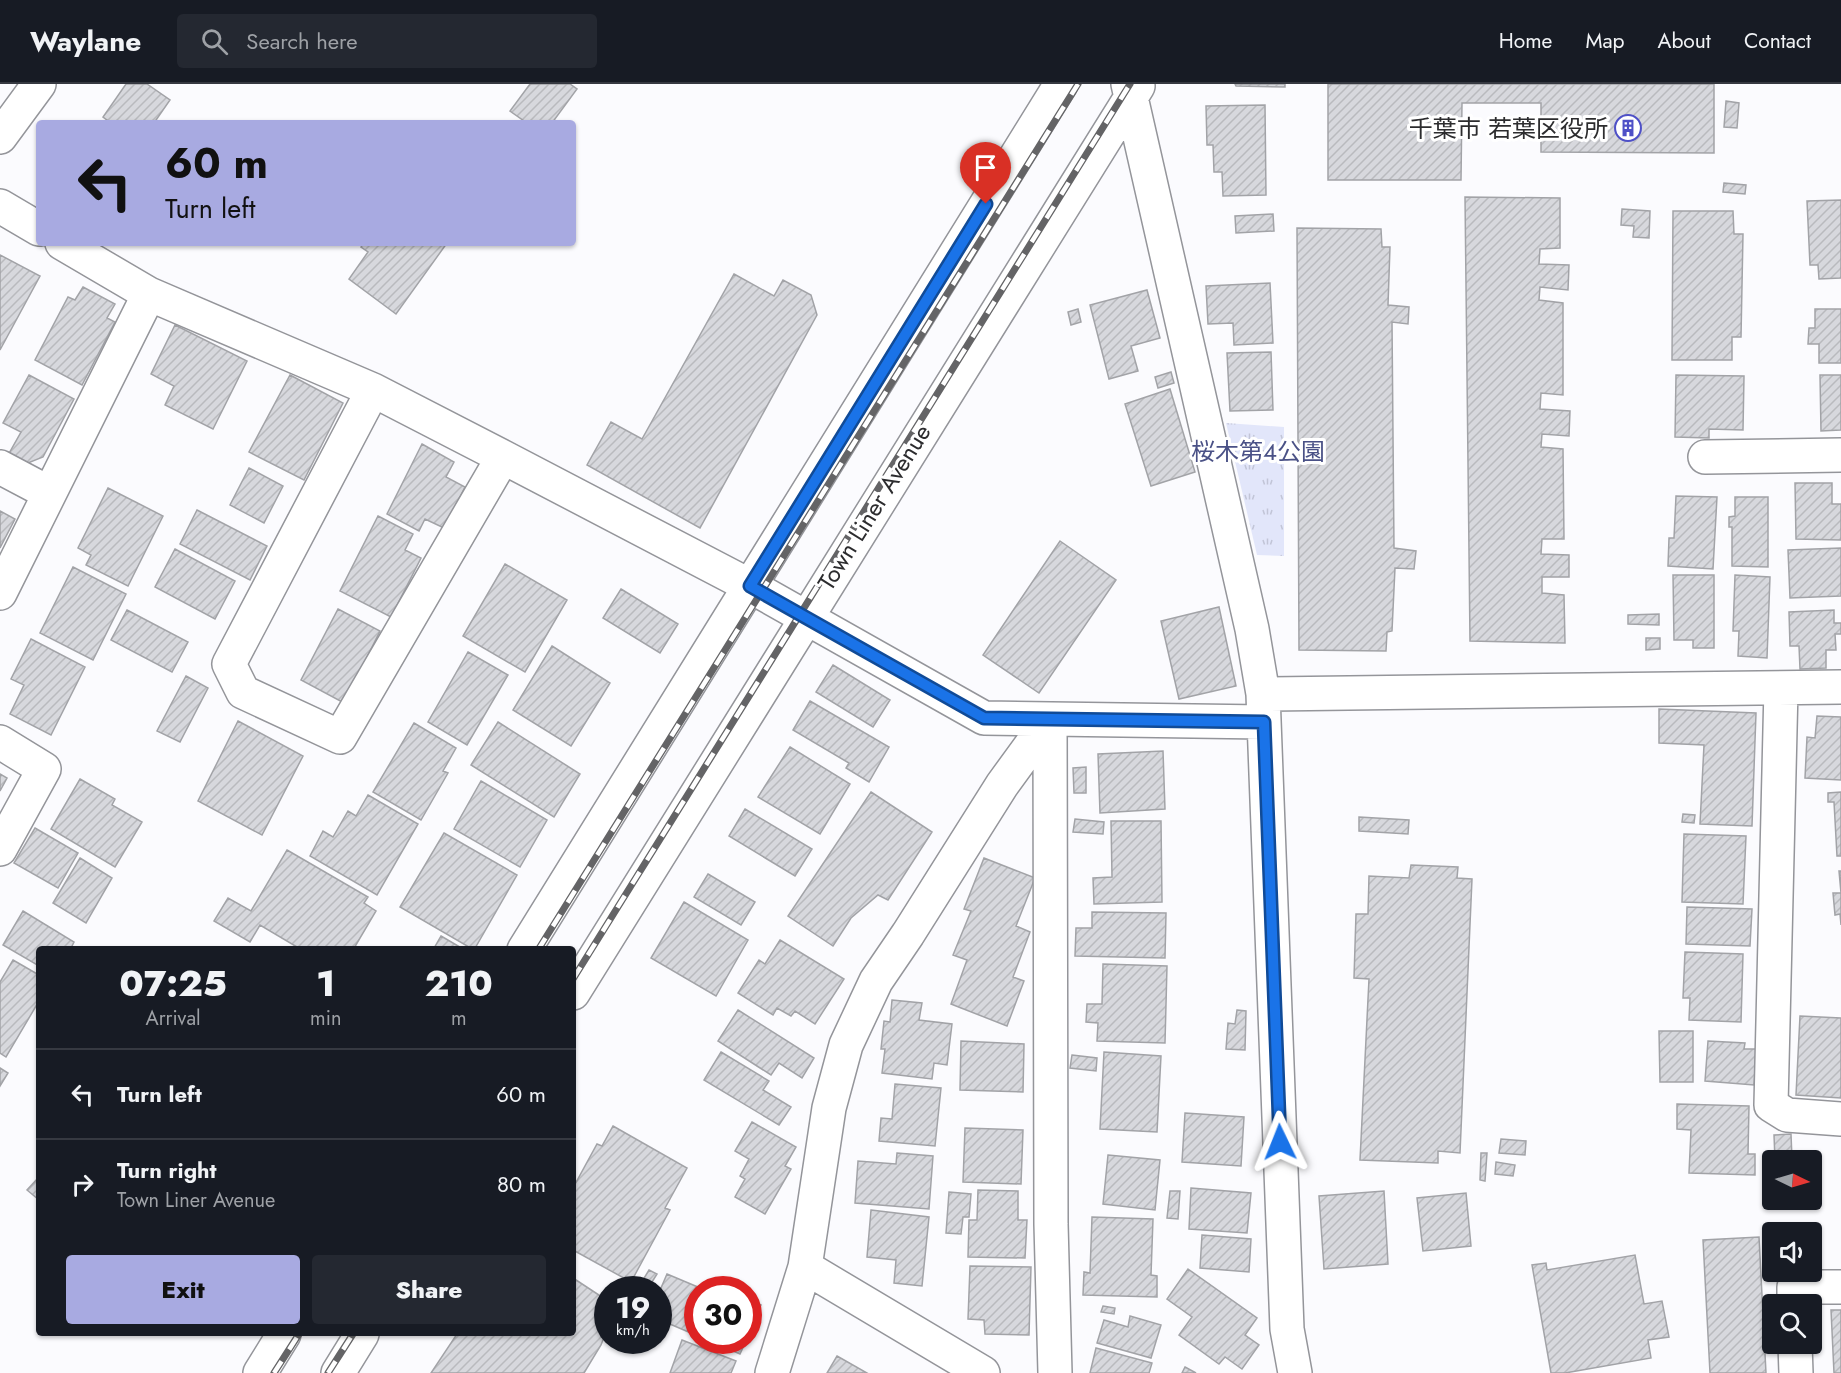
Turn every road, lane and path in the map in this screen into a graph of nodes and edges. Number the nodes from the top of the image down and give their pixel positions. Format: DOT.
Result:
graph roads {
  1 [pos="39,84"];
  2 [pos="1061,84"];
  3 [pos="1133,88"];
  4 [pos="0,137"];
  5 [pos="0,206"];
  6 [pos="36,227"];
  7 [pos="67,246"];
  8 [pos="149,294"];
  9 [pos="373,390"];
  10 [pos="1841,455"];
  11 [pos="503,457"];
  12 [pos="1705,457"];
  13 [pos="0,467"];
  14 [pos="50,493"];
  15 [pos="750,586"];
  16 [pos="0,593"];
  17 [pos="806,616"];
  18 [pos="1841,687"];
  19 [pos="1780,688"];
  20 [pos="1263,708"];
  21 [pos="1050,719"];
  22 [pos="0,742"];
  23 [pos="0,849"];
  24 [pos="526,946"];
  25 [pos="576,988"];
  26 [pos="1841,1119"];
  27 [pos="805,1267"];
  28 [pos="1841,1287"];
  29 [pos="1794,1294"];
  30 [pos="283,1336"];
  31 [pos="361,1336"];
  32 [pos="1796,1354"];
  33 [pos="260,1373"];
  34 [pos="338,1373"];
  35 [pos="772,1373"];
  36 [pos="983,1373"];
  37 [pos="1055,1373"];
  38 [pos="1295,1373"];
  39 [pos="1796,1373"];
  1 -- 4 [label="street"];
  2 -- 15 [label="street"];
  3 -- 17 [label="street, Town Liner Avenue"];
  3 -- 20 [label="street"];
  5 -- 6 [label="street"];
  7 -- 8 [label="street"];
  8 -- 9 [label="street"];
  8 -- 14 [label="street"];
  9 -- 11 [label="street"];
  9 -- 11 [label="street"];
  10 -- 12 [label="street"];
  11 -- 15 [label="street"];
  13 -- 14 [label="street"];
  14 -- 16 [label="street"];
  15 -- 17 [label="street"];
  15 -- 24 [label="street"];
  17 -- 21 [label="street"];
  17 -- 25 [label="street, Town Liner Avenue"];
  18 -- 19 [label="street"];
  19 -- 20 [label="street"];
  19 -- 26 [label="street"];
  20 -- 21 [label="street"];
  20 -- 38 [label="street"];
  21 -- 27 [label="street"];
  21 -- 37 [label="street"];
  22 -- 23 [label="street"];
  27 -- 35 [label="street"];
  27 -- 36 [label="street"];
  28 -- 29 [label="street"];
  30 -- 33 [label="street"];
  31 -- 34 [label="street"];
  32 -- 39 [label="street"];
}
